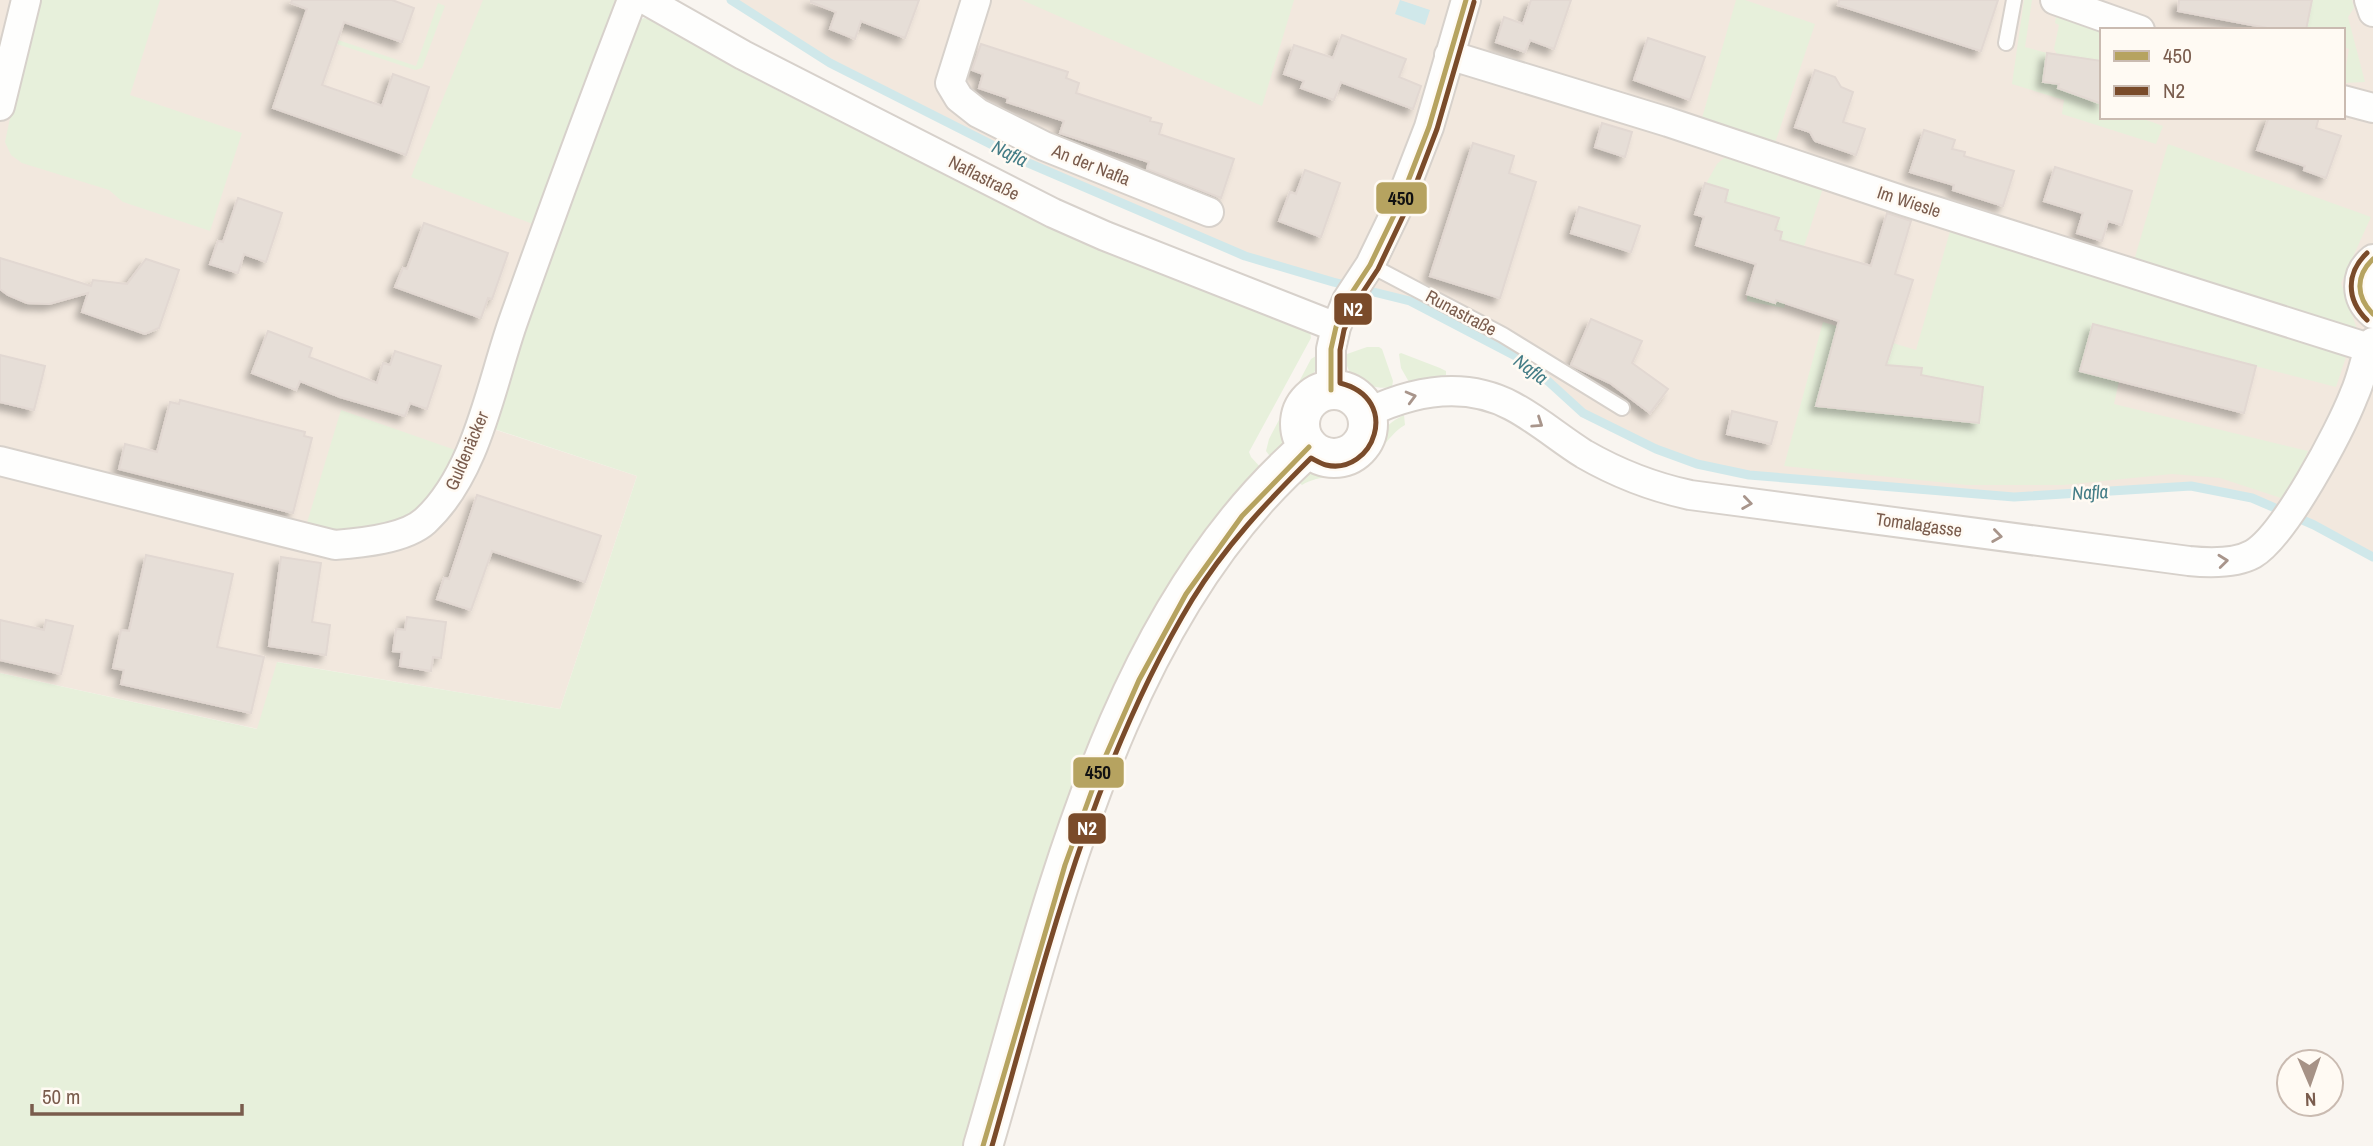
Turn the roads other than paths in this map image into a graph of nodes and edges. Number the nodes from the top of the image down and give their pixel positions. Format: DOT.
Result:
graph roads {
  1 [pos="26,0"];
  2 [pos="632,0"];
  3 [pos="646,0"];
  4 [pos="976,0"];
  5 [pos="1466,0"];
  6 [pos="2014,0"];
  7 [pos="2055,0"];
  8 [pos="2369,0"];
  9 [pos="2373,12"];
  10 [pos="2134,28"];
  11 [pos="2006,43"];
  12 [pos="1449,55"];
  13 [pos="2345,101"];
  14 [pos="0,106"];
  15 [pos="2373,108"];
  16 [pos="1209,212"];
  17 [pos="2373,259"];
  18 [pos="1359,281"];
  19 [pos="2373,314"];
  20 [pos="1336,327"];
  21 [pos="2371,345"];
  22 [pos="1331,390"];
  23 [pos="1622,408"];
  24 [pos="1367,414"];
  25 [pos="1309,447"];
  26 [pos="0,461"];
  27 [pos="983,1146"];
  1 -- 14 [label="street"];
  2 -- 26 [label="street, Guldenäcker"];
  3 -- 20 [label="street, Naflastraße"];
  4 -- 16 [label="street, An der Nafla"];
  5 -- 12 [label="street"];
  6 -- 11 [label="lane"];
  7 -- 10 [label="street"];
  8 -- 9 [label="street"];
  12 -- 18 [label="street"];
  12 -- 21 [label="street, Im Wiesle"];
  13 -- 15 [label="street"];
  17 -- 19 [label="street"];
  18 -- 20 [label="street"];
  18 -- 23 [label="lane, Runastraße"];
  20 -- 22 [label="street"];
  24 -- 21 [label="street, Tomalagasse, one-way"];
  22 -- 24 [label="street"];
  22 -- 25 [label="street"];
  24 -- 25 [label="street"];
  25 -- 27 [label="street"];
}
